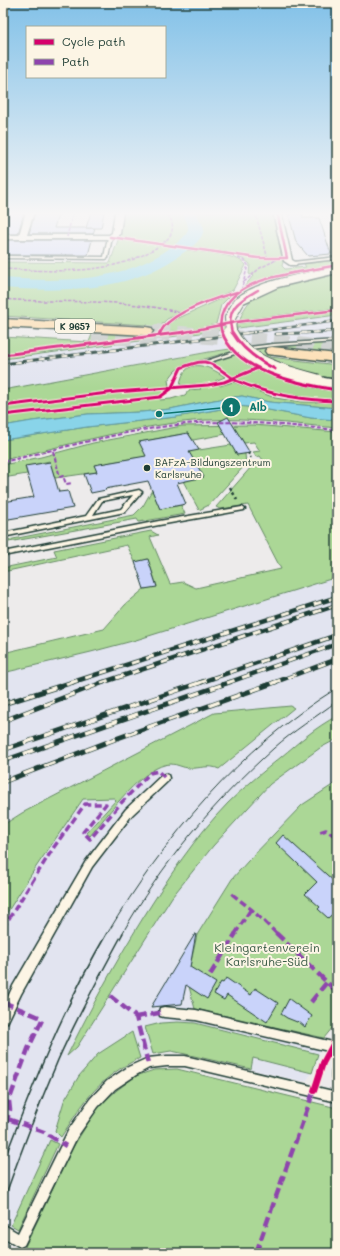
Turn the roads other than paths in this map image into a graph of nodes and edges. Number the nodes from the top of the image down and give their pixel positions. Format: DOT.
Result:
graph roads {
  1 [pos="334,271"];
  2 [pos="3,323"];
  3 [pos="3,331"];
  4 [pos="146,331"];
  5 [pos="92,336"];
  6 [pos="336,349"];
  7 [pos="272,351"];
  8 [pos="205,362"];
  9 [pos="337,384"];
  10 [pos="242,509"];
  11 [pos="88,518"];
  12 [pos="3,535"];
  13 [pos="3,554"];
  14 [pos="165,778"];
  15 [pos="164,1012"];
  16 [pos="3,1019"];
  17 [pos="337,1048"];
  18 [pos="337,1097"];
  19 [pos="3,1230"];
  1 -- 9 [label="street, bridge"];
  2 -- 4 [label="highway, K 9657"];
  3 -- 5 [label="highway, K 9657"];
  6 -- 7 [label="highway"];
  6 -- 8 [label="lane"];
  10 -- 13 [label="lane"];
  11 -- 11 [label="lane"];
  11 -- 12 [label="lane"];
  14 -- 16 [label="lane"];
  15 -- 17 [label="lane"];
  18 -- 19 [label="lane"];
}
